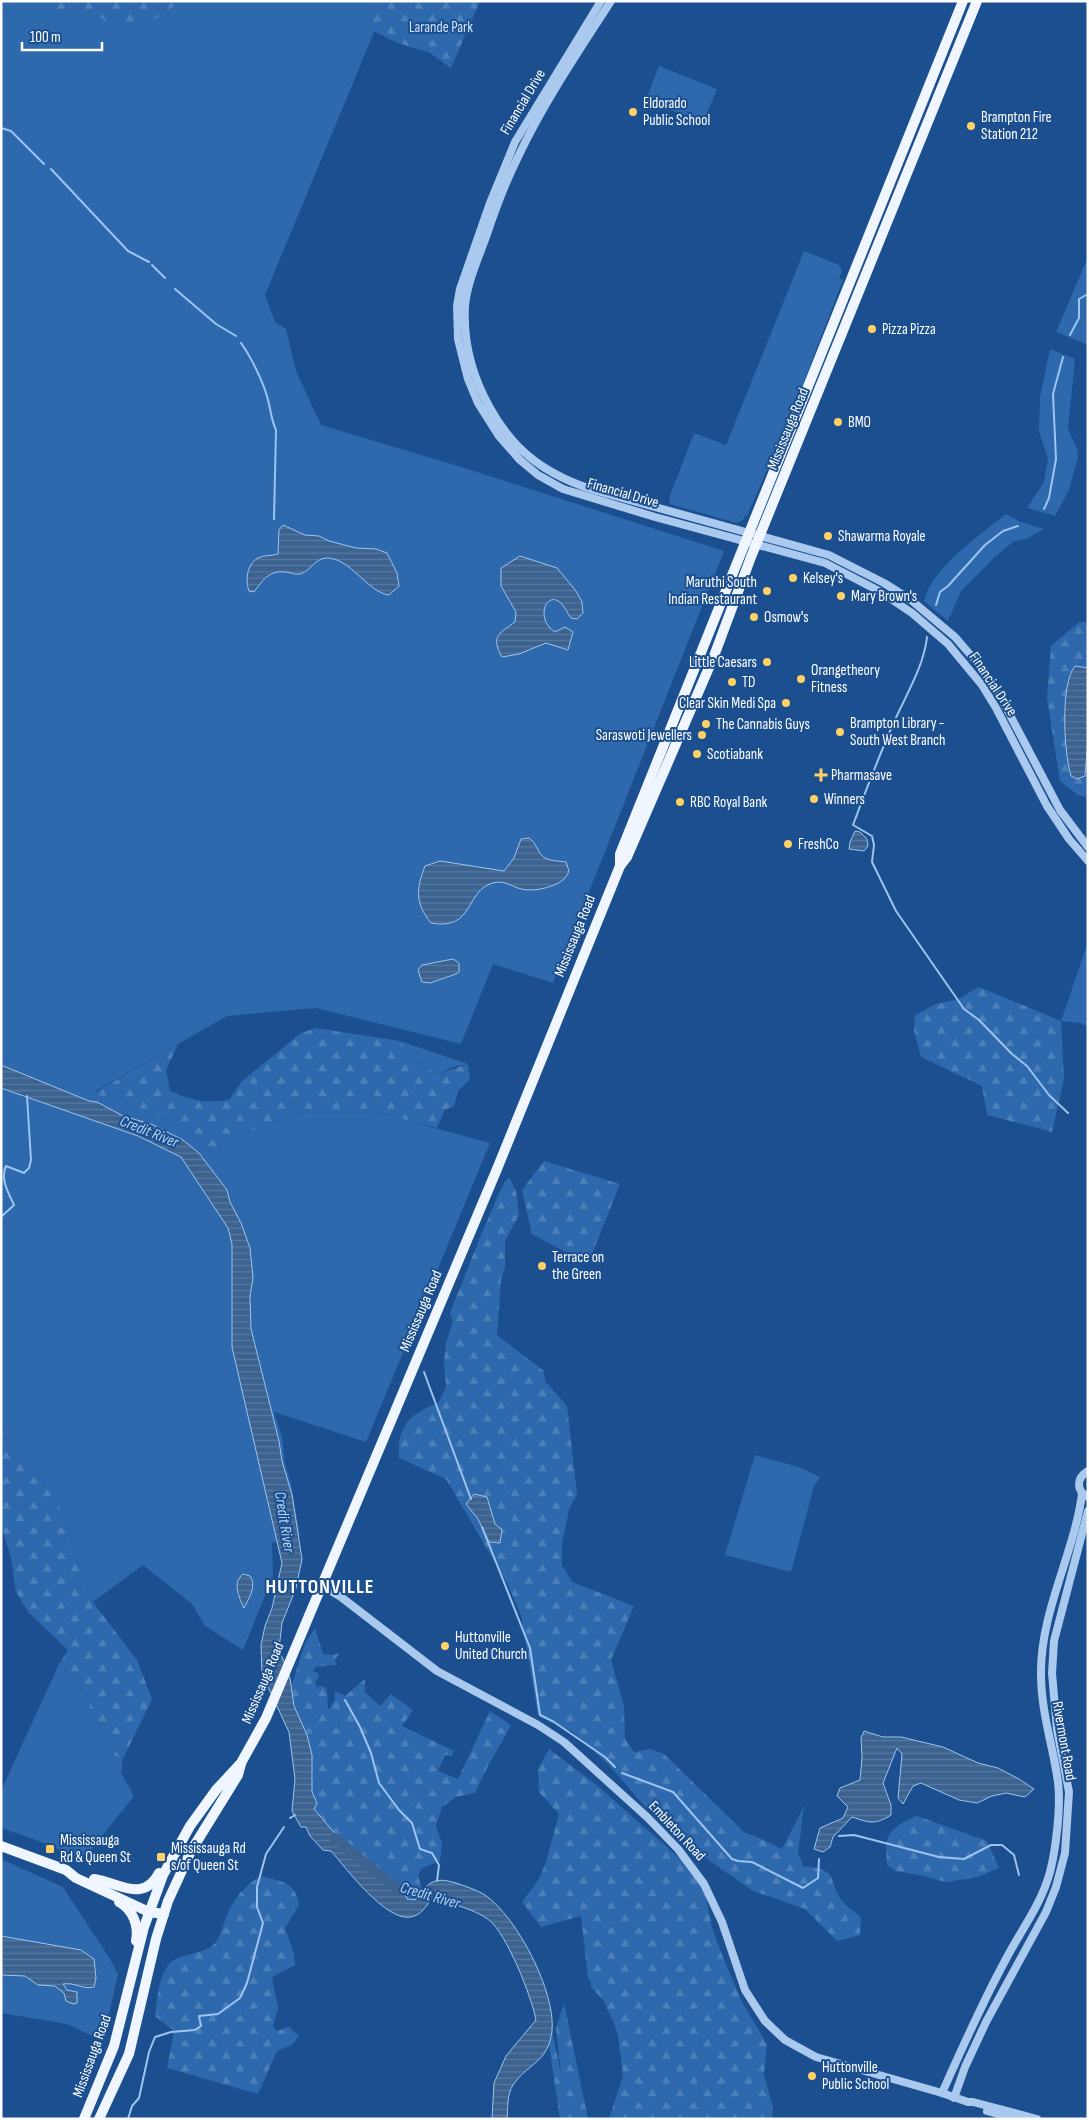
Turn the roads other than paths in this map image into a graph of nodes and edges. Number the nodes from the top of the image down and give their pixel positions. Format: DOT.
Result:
graph roads {
  1 [pos="601,1"];
  2 [pos="611,1"];
  3 [pos="963,1"];
  4 [pos="978,1"];
  5 [pos="754,539"];
  6 [pos="1088,847"];
  7 [pos="1088,861"];
  8 [pos="1088,1471"];
  9 [pos="1085,1496"];
  10 [pos="1088,1511"];
  11 [pos="323,1586"];
  12 [pos="241,1763"];
  13 [pos="190,1826"];
  14 [pos="182,1838"];
  15 [pos="1,1846"];
  16 [pos="66,1870"];
  17 [pos="94,1879"];
  18 [pos="104,1891"];
  19 [pos="150,1908"];
  20 [pos="164,1914"];
  21 [pos="135,1965"];
  22 [pos="942,2092"];
  23 [pos="954,2098"];
  24 [pos="968,2102"];
  25 [pos="84,2119"];
  26 [pos="99,2119"];
  27 [pos="1017,2119"];
  28 [pos="1037,2119"];
  1 -- 5 [label="street, Financial Drive"];
  2 -- 5 [label="street, Financial Drive"];
  3 -- 5 [label="main road, Mississauga Road"];
  4 -- 5 [label="main road, Mississauga Road"];
  5 -- 6 [label="street, Financial Drive"];
  5 -- 7 [label="street, Financial Drive"];
  5 -- 11 [label="main road, Mississauga Road"];
  8 -- 9 [label="street, Rivermont Road"];
  9 -- 22 [label="street, Rivermont Road"];
  10 -- 23 [label="street, Rivermont Road"];
  11 -- 12 [label="main road, Mississauga Road"];
  11 -- 22 [label="street, Embleton Road"];
  12 -- 13 [label="main road, Mississauga Road"];
  12 -- 20 [label="main road, Mississauga Road"];
  13 -- 14 [label="main road, Mississauga Road"];
  13 -- 20 [label="main road"];
  14 -- 17 [label="main road"];
  14 -- 19 [label="main road, Mississauga Road"];
  15 -- 16 [label="main road"];
  16 -- 17 [label="main road"];
  16 -- 18 [label="main road"];
  17 -- 19 [label="main road"];
  18 -- 19 [label="main road"];
  18 -- 21 [label="main road"];
  19 -- 20 [label="main road"];
  19 -- 21 [label="main road, Mississauga Road"];
  20 -- 26 [label="main road, Mississauga Road"];
  21 -- 25 [label="main road, Mississauga Road"];
  22 -- 23 [label="street, Embleton Road"];
  23 -- 24 [label="street, Embleton Road"];
  24 -- 27 [label="street, Embleton Road"];
  24 -- 28 [label="street, Embleton Road"];
}
